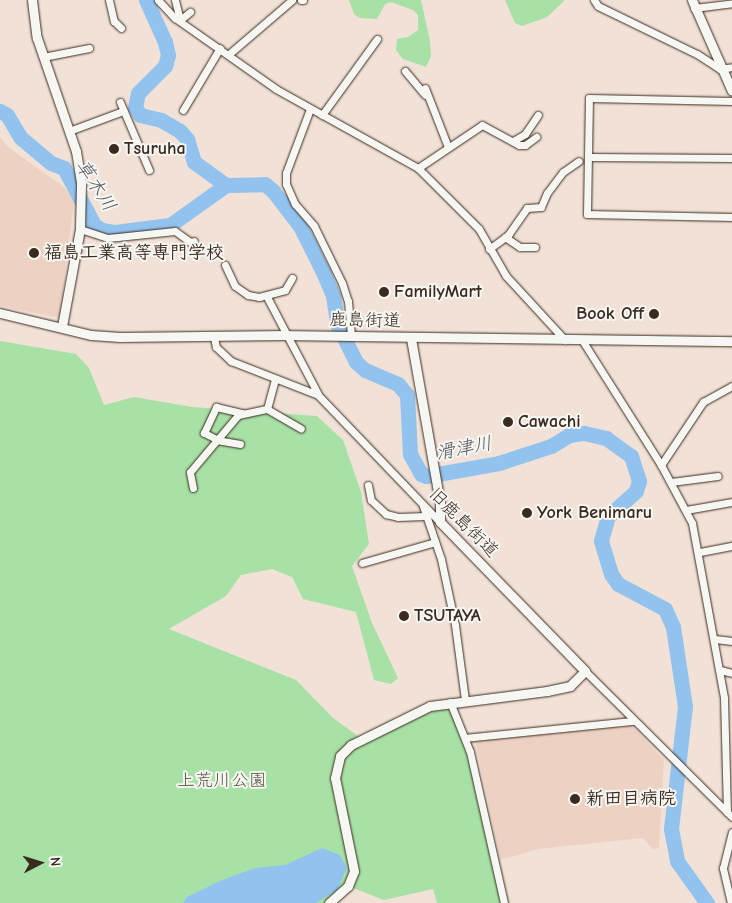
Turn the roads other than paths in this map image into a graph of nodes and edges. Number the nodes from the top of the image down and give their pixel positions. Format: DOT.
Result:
graph roads {
  1 [pos="32,0"];
  2 [pos="109,0"];
  3 [pos="158,0"];
  4 [pos="175,0"];
  5 [pos="292,0"];
  6 [pos="594,0"];
  7 [pos="732,3"];
  8 [pos="693,4"];
  9 [pos="190,12"];
  10 [pos="180,20"];
  11 [pos="121,28"];
  12 [pos="377,39"];
  13 [pos="88,48"];
  14 [pos="220,48"];
  15 [pos="229,54"];
  16 [pos="43,57"];
  17 [pos="732,68"];
  18 [pos="720,69"];
  19 [pos="405,71"];
  20 [pos="732,91"];
  21 [pos="732,101"];
  22 [pos="120,102"];
  23 [pos="310,109"];
  24 [pos="183,110"];
  25 [pos="123,111"];
  26 [pos="322,115"];
  27 [pos="538,115"];
  28 [pos="69,131"];
  29 [pos="536,137"];
  30 [pos="513,141"];
  31 [pos="448,147"];
  32 [pos="588,157"];
  33 [pos="732,158"];
  34 [pos="579,162"];
  35 [pos="418,168"];
  36 [pos="149,170"];
  37 [pos="732,217"];
  38 [pos="80,229"];
  39 [pos="505,237"];
  40 [pos="194,241"];
  41 [pos="535,247"];
  42 [pos="489,249"];
  43 [pos="225,265"];
  44 [pos="292,278"];
  45 [pos="267,297"];
  46 [pos="0,313"];
  47 [pos="62,326"];
  48 [pos="285,335"];
  49 [pos="214,337"];
  50 [pos="349,337"];
  51 [pos="412,338"];
  52 [pos="565,340"];
  53 [pos="582,340"];
  54 [pos="732,341"];
  55 [pos="275,379"];
  56 [pos="732,386"];
  57 [pos="318,395"];
  58 [pos="267,409"];
  59 [pos="242,413"];
  60 [pos="301,429"];
  61 [pos="218,440"];
  62 [pos="240,444"];
  63 [pos="661,465"];
  64 [pos="718,476"];
  65 [pos="671,482"];
  66 [pos="368,485"];
  67 [pos="193,488"];
  68 [pos="732,502"];
  69 [pos="423,506"];
  70 [pos="686,510"];
  71 [pos="425,516"];
  72 [pos="440,522"];
  73 [pos="435,542"];
  74 [pos="732,546"];
  75 [pos="700,552"];
  76 [pos="362,563"];
  77 [pos="715,639"];
  78 [pos="732,641"];
  79 [pos="720,670"];
  80 [pos="585,671"];
  81 [pos="732,673"];
  82 [pos="465,700"];
  83 [pos="450,702"];
  84 [pos="729,712"];
  85 [pos="633,721"];
  86 [pos="465,738"];
  87 [pos="730,815"];
  88 [pos="732,832"];
  89 [pos="328,903"];
  90 [pos="504,903"];
  91 [pos="731,903"];
  1 -- 16 [label="street"];
  2 -- 11 [label="street"];
  3 -- 10 [label="street"];
  4 -- 10 [label="street"];
  5 -- 15 [label="street"];
  6 -- 18 [label="street"];
  7 -- 8 [label="street"];
  8 -- 18 [label="street"];
  9 -- 10 [label="street"];
  10 -- 14 [label="street"];
  12 -- 26 [label="street"];
  13 -- 16 [label="street"];
  14 -- 15 [label="street"];
  14 -- 24 [label="street"];
  15 -- 23 [label="street"];
  16 -- 28 [label="street"];
  17 -- 18 [label="street"];
  18 -- 20 [label="street"];
  19 -- 31 [label="street"];
  21 -- 32 [label="street"];
  22 -- 25 [label="street"];
  23 -- 26 [label="street"];
  23 -- 50 [label="street"];
  25 -- 28 [label="street"];
  25 -- 36 [label="street"];
  26 -- 35 [label="street"];
  27 -- 30 [label="street"];
  28 -- 38 [label="street"];
  29 -- 30 [label="street"];
  30 -- 31 [label="street"];
  31 -- 35 [label="street"];
  32 -- 33 [label="street"];
  32 -- 37 [label="street"];
  34 -- 39 [label="street"];
  35 -- 42 [label="street"];
  38 -- 40 [label="street"];
  38 -- 47 [label="street"];
  39 -- 41 [label="street"];
  39 -- 42 [label="street"];
  42 -- 52 [label="street"];
  43 -- 45 [label="street"];
  44 -- 45 [label="street"];
  45 -- 48 [label="street"];
  46 -- 47 [label="street, 鹿島街道"];
  47 -- 49 [label="street, 鹿島街道"];
  48 -- 49 [label="street, 鹿島街道"];
  48 -- 50 [label="street, 鹿島街道"];
  48 -- 57 [label="street"];
  49 -- 55 [label="street, 旧鹿島街道"];
  50 -- 51 [label="street, 鹿島街道"];
  51 -- 52 [label="street, 鹿島街道"];
  51 -- 72 [label="street"];
  52 -- 53 [label="street, 鹿島街道"];
  53 -- 54 [label="street, 鹿島街道"];
  53 -- 63 [label="street"];
  55 -- 57 [label="street, 旧鹿島街道"];
  55 -- 58 [label="street"];
  56 -- 63 [label="street"];
  57 -- 69 [label="street, 旧鹿島街道"];
  58 -- 59 [label="street"];
  58 -- 60 [label="street"];
  59 -- 61 [label="street"];
  59 -- 61 [label="street"];
  61 -- 62 [label="street"];
  61 -- 67 [label="street"];
  63 -- 65 [label="street"];
  64 -- 65 [label="street"];
  65 -- 70 [label="street"];
  66 -- 71 [label="street"];
  68 -- 70 [label="street"];
  69 -- 71 [label="street"];
  69 -- 72 [label="street, 旧鹿島街道"];
  70 -- 75 [label="street"];
  71 -- 73 [label="street"];
  72 -- 80 [label="street, 旧鹿島街道"];
  73 -- 76 [label="street"];
  73 -- 82 [label="street"];
  74 -- 75 [label="street"];
  75 -- 77 [label="street"];
  77 -- 78 [label="street"];
  77 -- 79 [label="street"];
  79 -- 81 [label="street"];
  79 -- 84 [label="street"];
  80 -- 82 [label="street"];
  80 -- 85 [label="street, 旧鹿島街道"];
  82 -- 83 [label="street"];
  83 -- 86 [label="street"];
  83 -- 89 [label="street"];
  84 -- 87 [label="street"];
  85 -- 86 [label="street"];
  85 -- 87 [label="street, 旧鹿島街道"];
  86 -- 90 [label="street"];
  88 -- 91 [label="street"];
}
